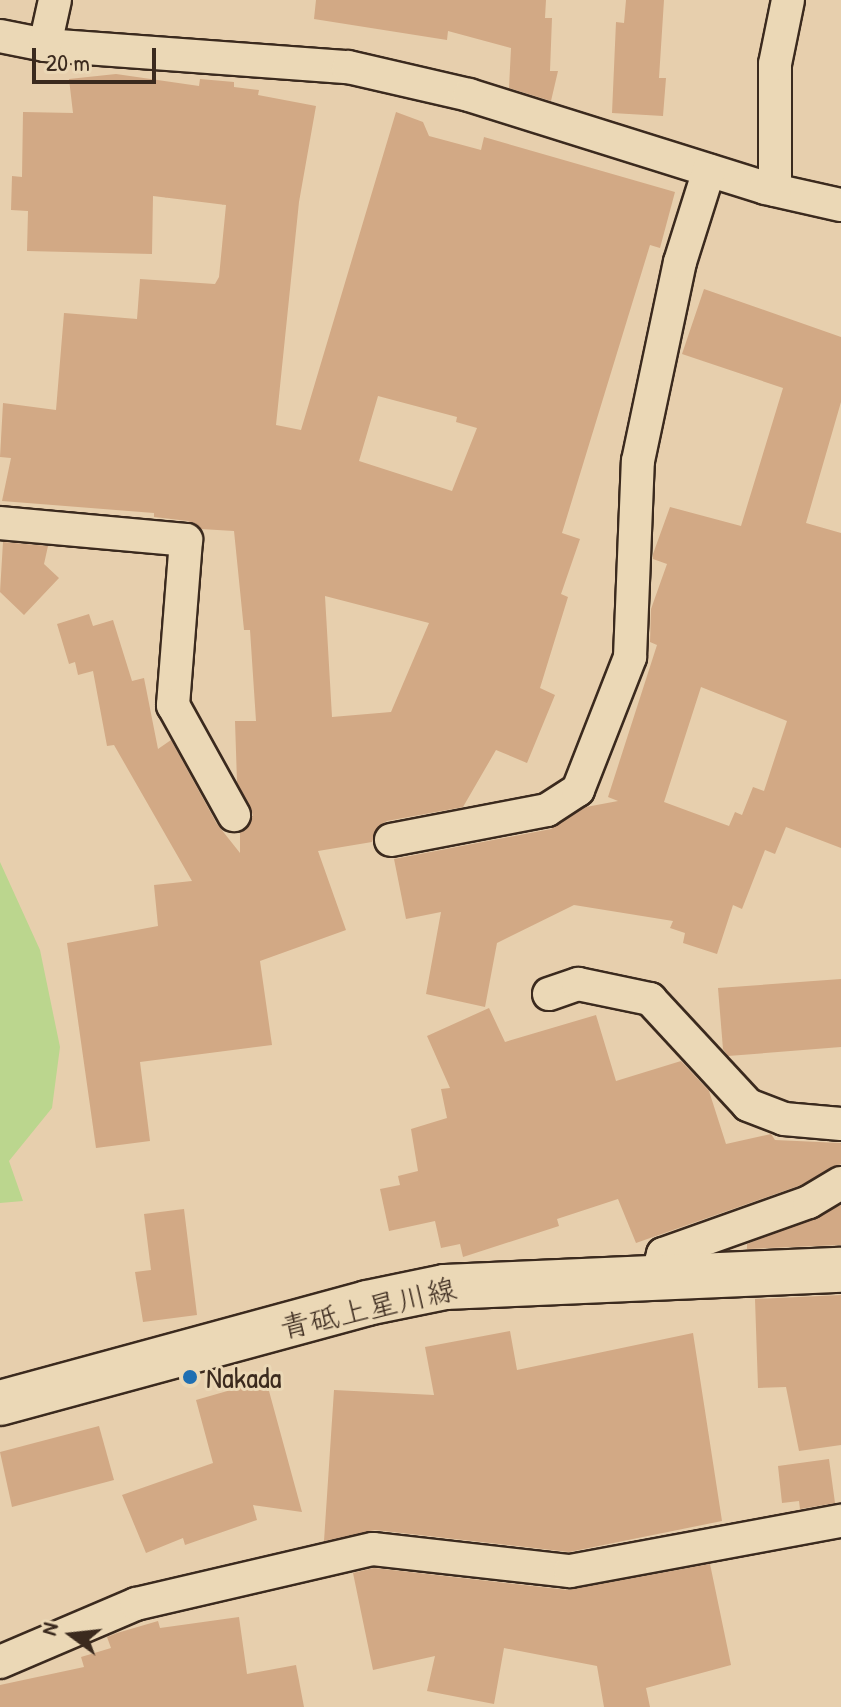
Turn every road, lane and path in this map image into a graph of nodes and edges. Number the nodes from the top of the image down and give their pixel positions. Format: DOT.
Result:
graph roads {
  1 [pos="55,0"];
  2 [pos="788,0"];
  3 [pos="16,44"];
  4 [pos="709,170"];
  5 [pos="775,190"];
  6 [pos="841,205"];
  7 [pos="0,523"];
  8 [pos="234,815"];
  9 [pos="391,840"];
  10 [pos="549,994"];
  11 [pos="841,1124"];
  12 [pos="841,1183"];
  13 [pos="841,1270"];
  14 [pos="656,1279"];
  15 [pos="0,1403"];
  16 [pos="841,1521"];
  17 [pos="0,1662"];
  1 -- 3 [label="street"];
  2 -- 5 [label="street"];
  3 -- 4 [label="street"];
  4 -- 5 [label="street"];
  4 -- 9 [label="street"];
  5 -- 6 [label="street"];
  7 -- 8 [label="street"];
  10 -- 11 [label="street"];
  12 -- 14 [label="street"];
  13 -- 14 [label="main road, 青砥上星川線"];
  14 -- 15 [label="main road, 青砥上星川線"];
  16 -- 17 [label="street"];
}
